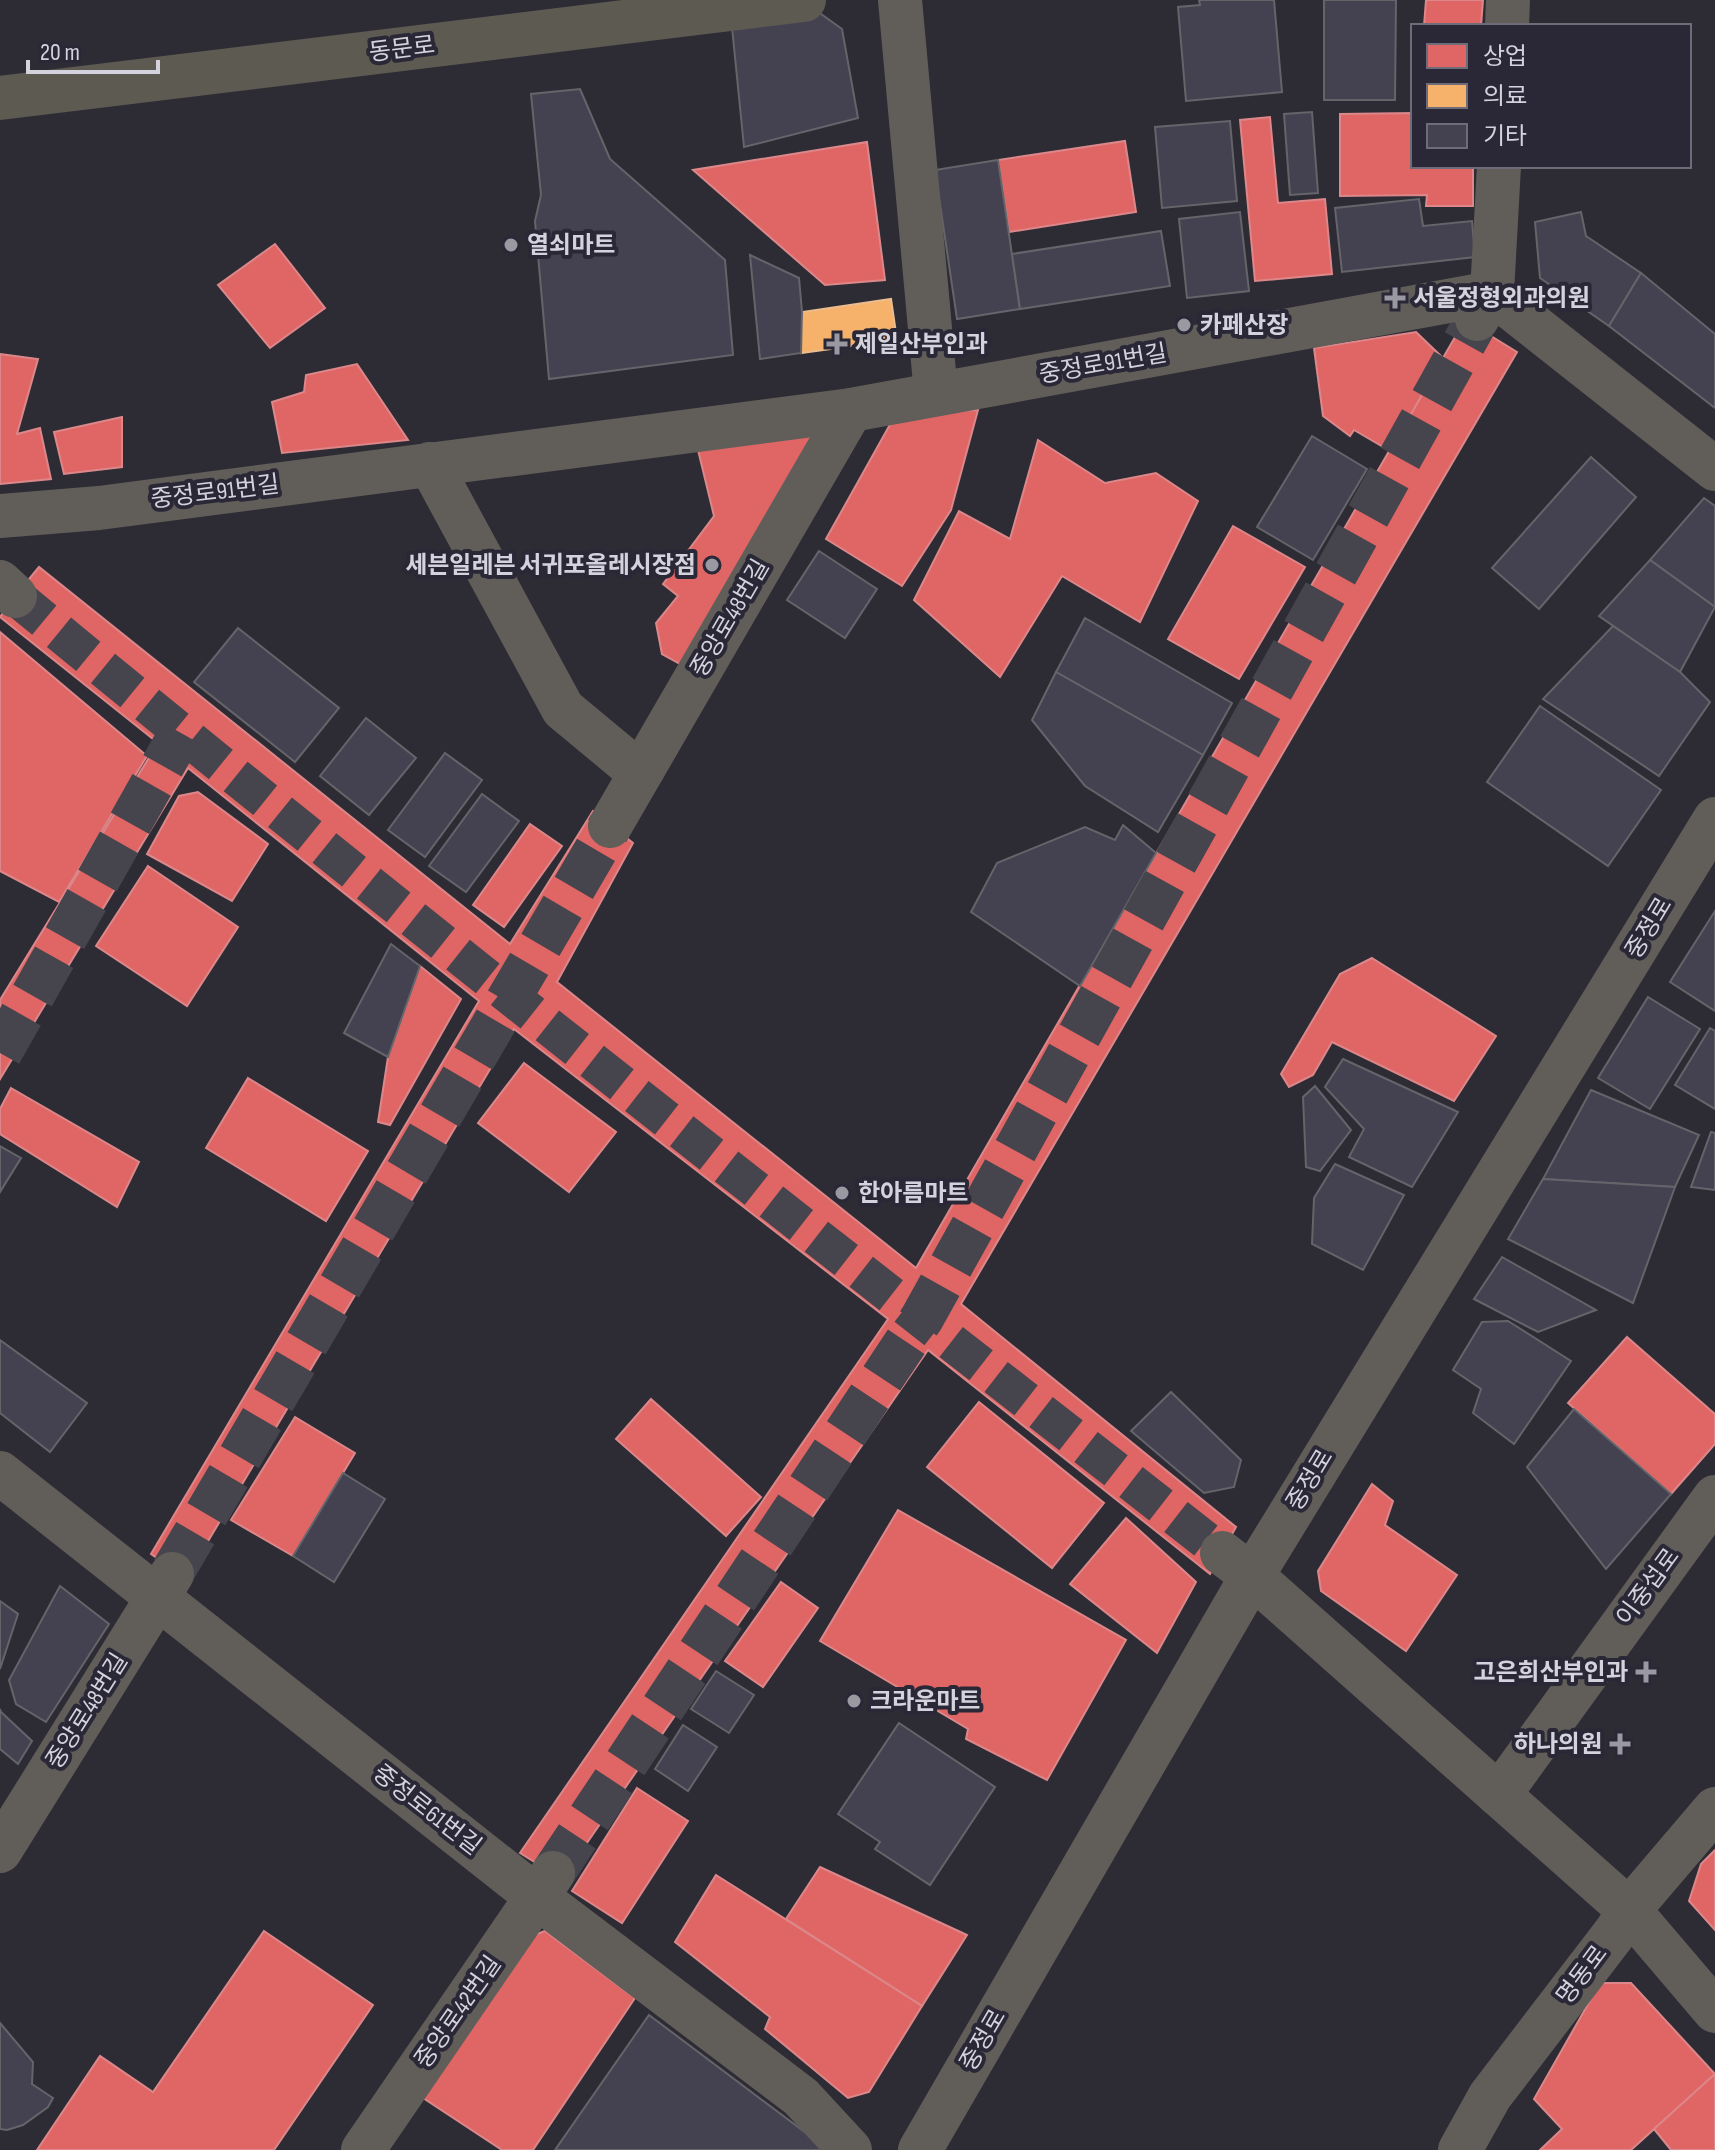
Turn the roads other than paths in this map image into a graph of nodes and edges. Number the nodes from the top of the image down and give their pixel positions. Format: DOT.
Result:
graph roads {
  1 [pos="804,0"];
  2 [pos="900,0"];
  3 [pos="1508,0"];
  4 [pos="1507,24"];
  5 [pos="0,98"];
  6 [pos="1499,168"];
  7 [pos="1483,309"];
  8 [pos="936,394"];
  9 [pos="851,410"];
  10 [pos="430,464"];
  11 [pos="1715,469"];
  12 [pos="0,516"];
  13 [pos="643,769"];
  14 [pos="1715,819"];
  15 [pos="610,826"];
  16 [pos="0,1473"];
  17 [pos="1715,1497"];
  18 [pos="1237,1564"];
  19 [pos="166,1584"];
  20 [pos="1499,1795"];
  21 [pos="1715,1809"];
  22 [pos="0,1851"];
  23 [pos="545,1885"];
  24 [pos="1629,1910"];
  25 [pos="1715,2011"];
  26 [pos="363,2150"];
  27 [pos="850,2150"];
  28 [pos="920,2150"];
  29 [pos="1460,2150"];
  1 -- 5 [label="main road, 동문로"];
  2 -- 8 [label="street"];
  3 -- 4 [label="street"];
  6 -- 7 [label="street"];
  7 -- 8 [label="street, 중정로91번길"];
  7 -- 11 [label="street"];
  8 -- 9 [label="street, 중정로91번길"];
  9 -- 10 [label="street, 중정로91번길"];
  9 -- 13 [label="street, 중앙로48번길"];
  10 -- 12 [label="street, 중정로91번길"];
  10 -- 13 [label="street"];
  13 -- 15 [label="street, 중앙로48번길"];
  14 -- 18 [label="street, 중정로"];
  16 -- 19 [label="street, 중정로61번길"];
  17 -- 20 [label="street, 이중섭로"];
  18 -- 20 [label="street"];
  18 -- 28 [label="street, 중정로"];
  19 -- 22 [label="street, 중앙로48번길"];
  19 -- 23 [label="street, 중정로61번길"];
  20 -- 24 [label="street"];
  21 -- 24 [label="street, 명동로"];
  23 -- 26 [label="street, 중앙로42번길"];
  23 -- 27 [label="street, 중정로61번길"];
  24 -- 25 [label="street"];
  24 -- 29 [label="street, 명동로"];
}
